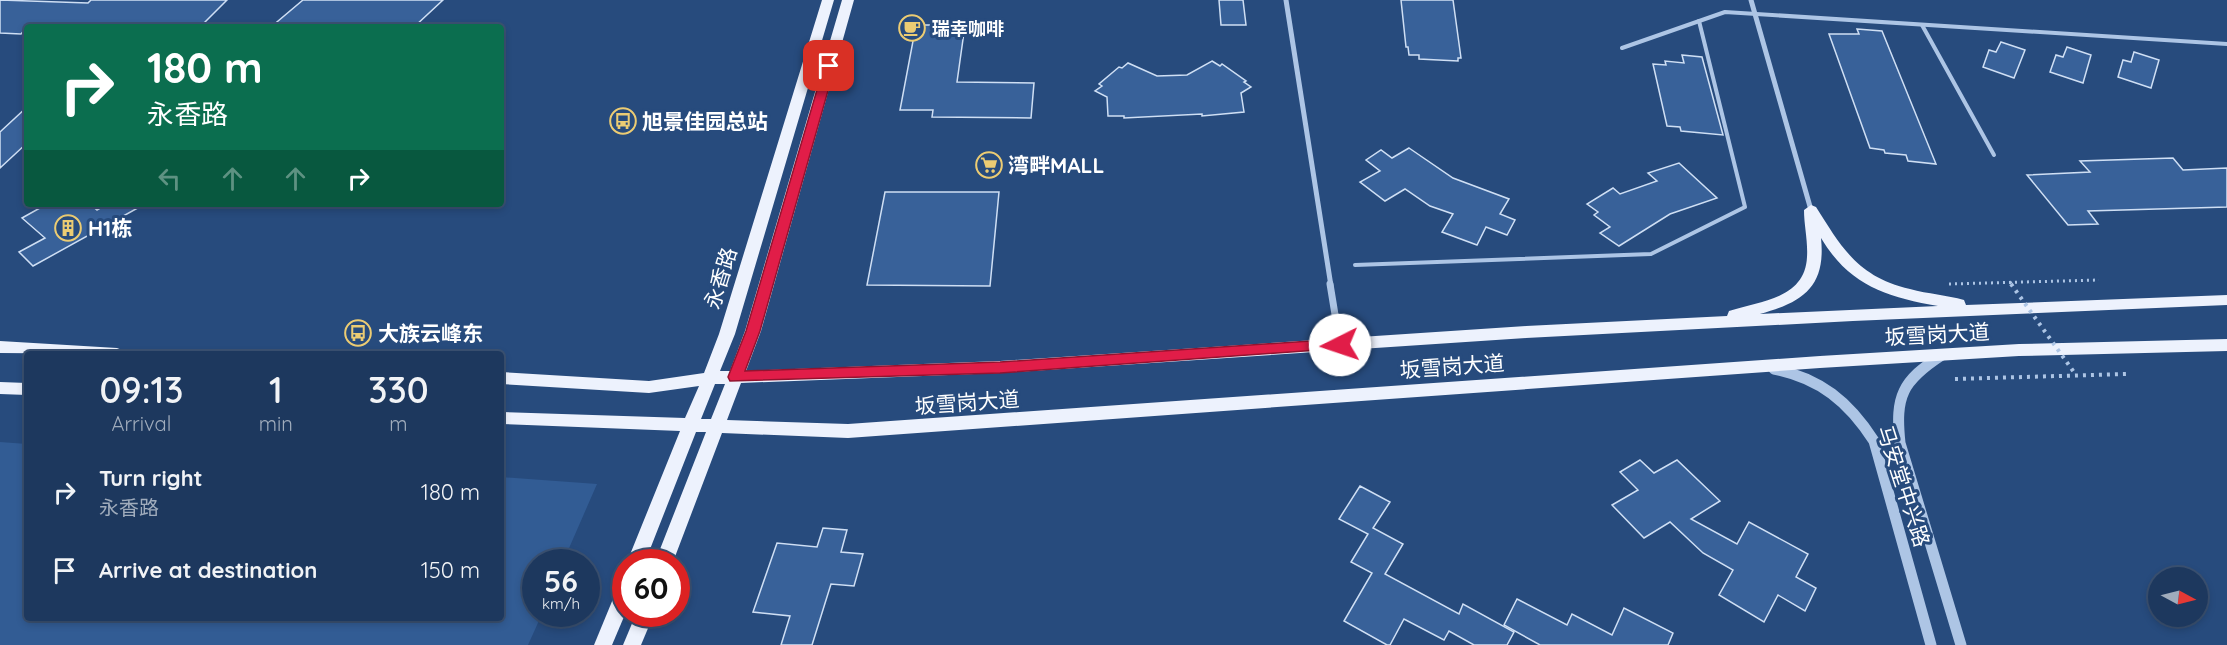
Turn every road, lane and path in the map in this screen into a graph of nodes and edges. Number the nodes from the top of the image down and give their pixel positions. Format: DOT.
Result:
graph roads {
  1 [pos="828,0"];
  2 [pos="848,0"];
  3 [pos="1286,0"];
  4 [pos="1751,0"];
  5 [pos="1755,14"];
  6 [pos="1699,21"];
  7 [pos="1922,25"];
  8 [pos="2227,44"];
  9 [pos="1622,48"];
  10 [pos="1994,155"];
  11 [pos="1811,210"];
  12 [pos="1355,265"];
  13 [pos="2098,280"];
  14 [pos="2010,282"];
  15 [pos="1948,284"];
  16 [pos="2227,300"];
  17 [pos="1990,309"];
  18 [pos="1706,323"];
  19 [pos="1340,345"];
  20 [pos="2227,345"];
  21 [pos="0,347"];
  22 [pos="67,351"];
  23 [pos="1942,355"];
  24 [pos="1759,366"];
  25 [pos="2127,374"];
  26 [pos="2076,375"];
  27 [pos="735,377"];
  28 [pos="504,378"];
  29 [pos="709,378"];
  30 [pos="1955,379"];
  31 [pos="0,388"];
  32 [pos="24,389"];
  33 [pos="504,418"];
  34 [pos="690,426"];
  35 [pos="716,427"];
  36 [pos="641,549"];
  37 [pos="669,549"];
  38 [pos="612,623"];
  39 [pos="640,627"];
  40 [pos="603,645"];
  41 [pos="632,645"];
  42 [pos="1931,645"];
  43 [pos="1961,645"];
  1 -- 29 [label="main road, 永香路"];
  2 -- 27 [label="main road"];
  3 -- 19 [label="street"];
  4 -- 5 [label="street"];
  5 -- 6 [label="lane"];
  5 -- 7 [label="lane"];
  5 -- 11 [label="street"];
  6 -- 9 [label="lane"];
  6 -- 12 [label="lane"];
  7 -- 8 [label="lane"];
  7 -- 10 [label="lane"];
  11 -- 17 [label="main road"];
  11 -- 18 [label="main road"];
  13 -- 14 [label="path"];
  14 -- 15 [label="path"];
  14 -- 26 [label="path, bridge"];
  16 -- 17 [label="main road, 坂雪岗大道"];
  17 -- 18 [label="main road, 坂雪岗大道"];
  18 -- 19 [label="main road, 坂雪岗大道"];
  19 -- 27 [label="main road, 坂雪岗大道"];
  20 -- 23 [label="main road, 坂雪岗大道"];
  21 -- 22 [label="main road"];
  23 -- 24 [label="main road, 坂雪岗大道"];
  23 -- 43 [label="street, 马安堂中兴路"];
  24 -- 35 [label="main road, 坂雪岗大道"];
  24 -- 42 [label="street, 马安堂中兴路"];
  25 -- 26 [label="path"];
  26 -- 30 [label="path"];
  27 -- 29 [label="main road, 坂雪岗大道"];
  27 -- 35 [label="main road"];
  28 -- 29 [label="main road, 坂雪岗大道"];
  29 -- 34 [label="main road, 永香路"];
  31 -- 32 [label="main road"];
  33 -- 34 [label="main road, 坂雪岗大道"];
  34 -- 35 [label="main road, 坂雪岗大道"];
  34 -- 36 [label="main road, 永香路"];
  35 -- 37 [label="main road"];
  38 -- 40 [label="main road"];
  39 -- 41 [label="main road"];
}
